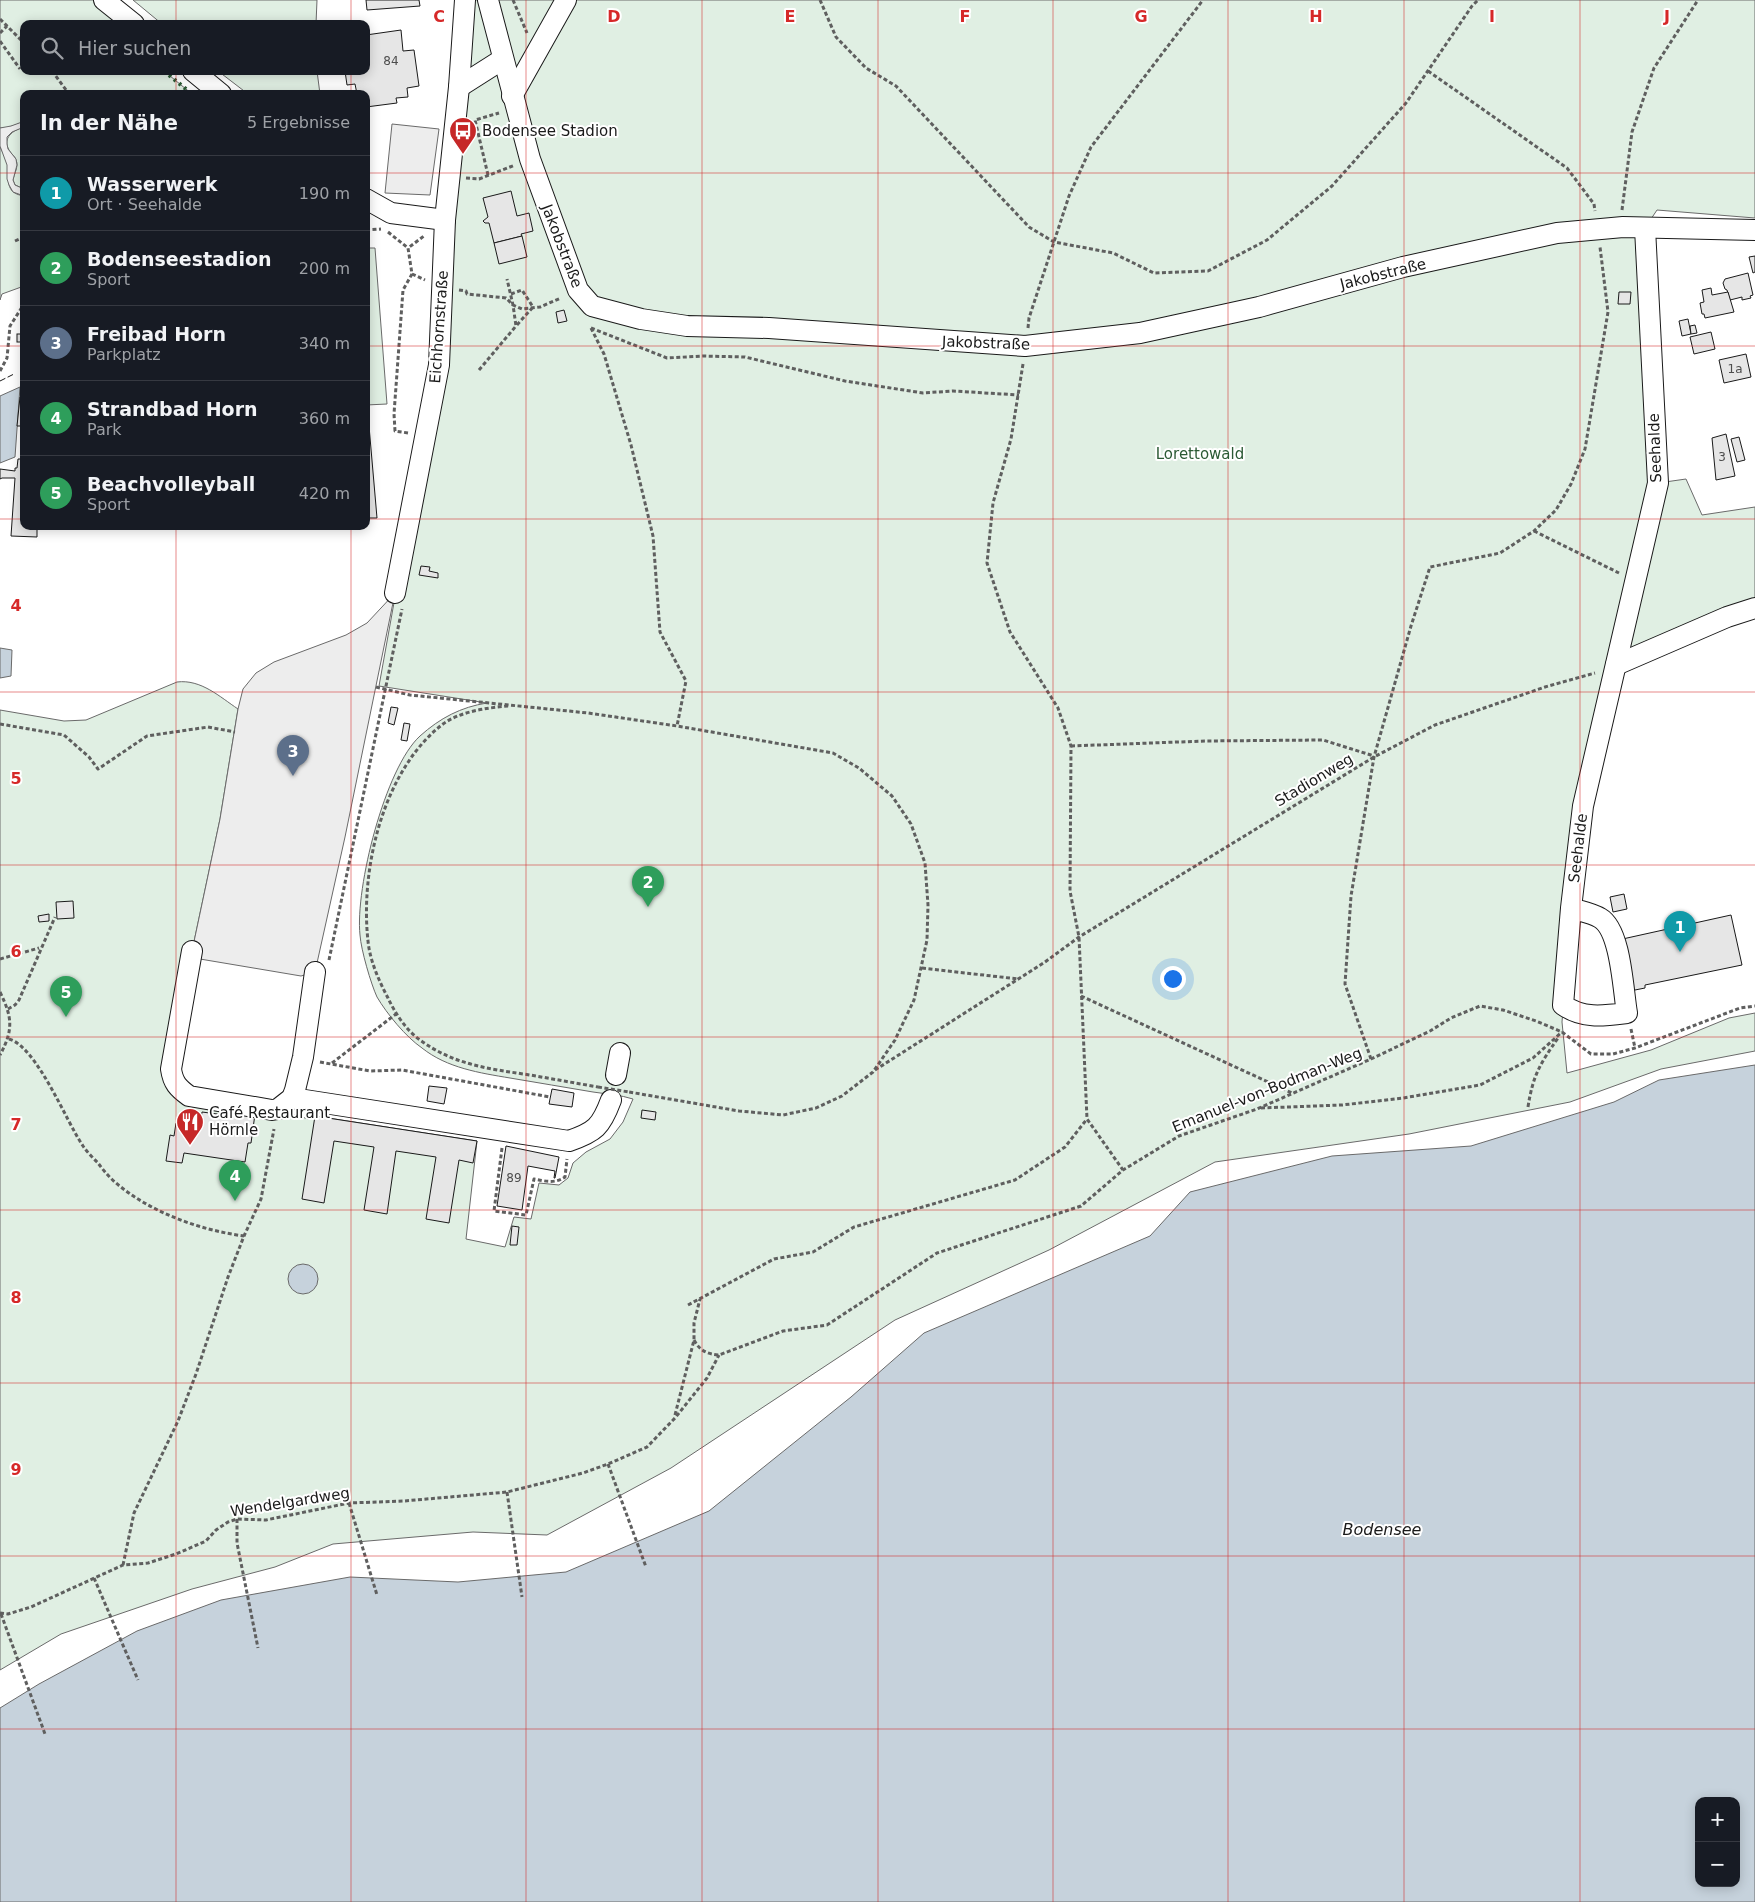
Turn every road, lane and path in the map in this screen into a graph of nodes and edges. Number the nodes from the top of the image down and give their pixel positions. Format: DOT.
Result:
graph roads {
  1 [pos="104,0"];
  2 [pos="465,0"];
  3 [pos="488,0"];
  4 [pos="513,0"];
  5 [pos="566,0"];
  6 [pos="820,0"];
  7 [pos="1203,0"];
  8 [pos="1478,0"];
  9 [pos="1698,0"];
  10 [pos="0,19"];
  11 [pos="129,20"];
  12 [pos="7,26"];
  13 [pos="0,33"];
  14 [pos="20,39"];
  15 [pos="0,41"];
  16 [pos="536,55"];
  17 [pos="503,59"];
  18 [pos="20,69"];
  19 [pos="1428,71"];
  20 [pos="55,75"];
  21 [pos="198,75"];
  22 [pos="459,87"];
  23 [pos="67,90"];
  24 [pos="216,90"];
  25 [pos="514,102"];
  26 [pos="530,159"];
  27 [pos="488,175"];
  28 [pos="465,178"];
  29 [pos="370,201"];
  30 [pos="445,220"];
  31 [pos="1623,228"];
  32 [pos="1645,228"];
  33 [pos="370,230"];
  34 [pos="1597,230"];
  35 [pos="1755,230"];
  36 [pos="20,239"];
  37 [pos="15,241"];
  38 [pos="1054,242"];
  39 [pos="408,248"];
  40 [pos="507,279"];
  41 [pos="455,290"];
  42 [pos="578,290"];
  43 [pos="511,294"];
  44 [pos="514,305"];
  45 [pos="533,307"];
  46 [pos="20,310"];
  47 [pos="516,326"];
  48 [pos="1026,346"];
  49 [pos="479,370"];
  50 [pos="0,371"];
  51 [pos="1019,395"];
  52 [pos="405,432"];
  53 [pos="1534,531"];
  54 [pos="1635,582"];
  55 [pos="399,600"];
  56 [pos="1755,608"];
  57 [pos="1616,665"];
  58 [pos="376,687"];
  59 [pos="385,689"];
  60 [pos="519,705"];
  61 [pos="0,724"];
  62 [pos="677,726"];
  63 [pos="235,732"];
  64 [pos="1071,746"];
  65 [pos="1374,757"];
  66 [pos="1571,908"];
  67 [pos="55,917"];
  68 [pos="1079,937"];
  69 [pos="40,948"];
  70 [pos="192,951"];
  71 [pos="0,959"];
  72 [pos="322,968"];
  73 [pos="922,968"];
  74 [pos="1019,979"];
  75 [pos="0,992"];
  76 [pos="1081,996"];
  77 [pos="1755,1006"];
  78 [pos="8,1009"];
  79 [pos="396,1014"];
  80 [pos="1562,1032"];
  81 [pos="9,1039"];
  82 [pos="620,1053"];
  83 [pos="0,1055"];
  84 [pos="302,1057"];
  85 [pos="1371,1059"];
  86 [pos="332,1063"];
  87 [pos="873,1072"];
  88 [pos="616,1075"];
  89 [pos="613,1093"];
  90 [pos="1292,1094"];
  91 [pos="550,1097"];
  92 [pos="285,1104"];
  93 [pos="1528,1107"];
  94 [pos="1257,1109"];
  95 [pos="1087,1119"];
  96 [pos="505,1132"];
  97 [pos="1123,1170"];
  98 [pos="565,1177"];
  99 [pos="244,1236"];
  100 [pos="700,1299"];
  101 [pos="688,1305"];
  102 [pos="694,1340"];
  103 [pos="719,1355"];
  104 [pos="675,1418"];
  105 [pos="608,1464"];
  106 [pos="507,1492"];
  107 [pos="349,1503"];
  108 [pos="237,1519"];
  109 [pos="123,1566"];
  110 [pos="646,1567"];
  111 [pos="94,1578"];
  112 [pos="377,1596"];
  113 [pos="522,1597"];
  114 [pos="0,1615"];
  115 [pos="258,1648"];
  116 [pos="138,1680"];
  117 [pos="45,1734"];
  1 -- 11 [label="street"];
  2 -- 22 [label="street, Eichhornstraße"];
  3 -- 17 [label="street, Jakobstraße"];
  4 -- 16 [label="path"];
  5 -- 16 [label="street"];
  6 -- 38 [label="path"];
  7 -- 38 [label="path"];
  8 -- 19 [label="path"];
  9 -- 31 [label="path"];
  10 -- 12 [label="path"];
  12 -- 13 [label="path"];
  12 -- 14 [label="path"];
  15 -- 18 [label="path"];
  16 -- 25 [label="street"];
  17 -- 22 [label="street"];
  17 -- 25 [label="street, Jakobstraße"];
  19 -- 34 [label="path"];
  19 -- 38 [label="path"];
  20 -- 23 [label="path"];
  21 -- 24 [label="street"];
  22 -- 30 [label="street, Eichhornstraße"];
  25 -- 26 [label="street, Jakobstraße"];
  25 -- 27 [label="path"];
  26 -- 27 [label="path"];
  26 -- 42 [label="street, Jakobstraße"];
  27 -- 28 [label="path"];
  29 -- 30 [label="street"];
  30 -- 39 [label="path"];
  30 -- 55 [label="street, Eichhornstraße"];
  31 -- 32 [label="street, Jakobstraße"];
  31 -- 34 [label="street, Jakobstraße"];
  32 -- 35 [label="street, Jakobstraße"];
  32 -- 54 [label="street, Seehalde"];
  33 -- 39 [label="path"];
  34 -- 48 [label="street, Jakobstraße"];
  34 -- 53 [label="path"];
  36 -- 37 [label="path"];
  38 -- 48 [label="path"];
  39 -- 52 [label="path"];
  40 -- 43 [label="path"];
  41 -- 44 [label="path"];
  42 -- 45 [label="path"];
  42 -- 48 [label="street, Jakobstraße"];
  43 -- 44 [label="path"];
  43 -- 45 [label="path"];
  44 -- 45 [label="path"];
  44 -- 47 [label="path"];
  45 -- 47 [label="path"];
  46 -- 50 [label="path"];
  47 -- 49 [label="path"];
  48 -- 51 [label="path"];
  51 -- 62 [label="path"];
  51 -- 64 [label="path"];
  53 -- 54 [label="path"];
  53 -- 65 [label="path"];
  54 -- 57 [label="street, Seehalde"];
  55 -- 59 [label="path"];
  56 -- 57 [label="street"];
  57 -- 65 [label="path, Stadionweg"];
  57 -- 66 [label="street, Seehalde"];
  58 -- 59 [label="path"];
  59 -- 60 [label="path"];
  59 -- 72 [label="path"];
  60 -- 62 [label="path"];
  60 -- 79 [label="path"];
  61 -- 63 [label="path"];
  62 -- 73 [label="path"];
  64 -- 65 [label="path"];
  64 -- 68 [label="path"];
  65 -- 68 [label="path, Stadionweg"];
  65 -- 85 [label="path"];
  66 -- 66 [label="street, Seehalde"];
  67 -- 69 [label="path"];
  68 -- 74 [label="path, Stadionweg"];
  68 -- 76 [label="path"];
  69 -- 71 [label="path"];
  69 -- 78 [label="path"];
  70 -- 92 [label="street"];
  72 -- 84 [label="street"];
  73 -- 74 [label="path"];
  73 -- 87 [label="path"];
  74 -- 87 [label="path, Stadionweg"];
  75 -- 78 [label="path"];
  76 -- 90 [label="path"];
  76 -- 95 [label="path"];
  77 -- 80 [label="path, Emanuel-von-Bodman-Weg"];
  78 -- 81 [label="path"];
  79 -- 86 [label="path"];
  79 -- 89 [label="path"];
  80 -- 85 [label="path, Emanuel-von-Bodman-Weg"];
  80 -- 93 [label="path"];
  80 -- 94 [label="path"];
  81 -- 83 [label="path"];
  81 -- 99 [label="path"];
  82 -- 88 [label="street"];
  84 -- 86 [label="path"];
  84 -- 92 [label="street"];
  85 -- 90 [label="path, Emanuel-von-Bodman-Weg"];
  86 -- 91 [label="path"];
  87 -- 89 [label="path"];
  89 -- 96 [label="street"];
  90 -- 94 [label="path, Emanuel-von-Bodman-Weg"];
  92 -- 96 [label="street"];
  92 -- 99 [label="path"];
  94 -- 97 [label="path, Emanuel-von-Bodman-Weg"];
  95 -- 97 [label="path"];
  95 -- 100 [label="path"];
  96 -- 98 [label="path"];
  97 -- 103 [label="path, Emanuel-von-Bodman-Weg"];
  99 -- 109 [label="path"];
  100 -- 101 [label="path"];
  100 -- 102 [label="path"];
  102 -- 103 [label="path"];
  102 -- 104 [label="path"];
  103 -- 104 [label="path, Wendelgardweg"];
  104 -- 105 [label="path, Wendelgardweg"];
  105 -- 106 [label="path, Wendelgardweg"];
  105 -- 110 [label="path"];
  106 -- 107 [label="path, Wendelgardweg"];
  106 -- 113 [label="path"];
  107 -- 108 [label="path, Wendelgardweg"];
  107 -- 112 [label="path"];
  108 -- 109 [label="path, Wendelgardweg"];
  108 -- 115 [label="path"];
  109 -- 111 [label="path, Wendelgardweg"];
  111 -- 114 [label="path, Wendelgardweg"];
  111 -- 116 [label="path"];
  114 -- 117 [label="path"];
}
